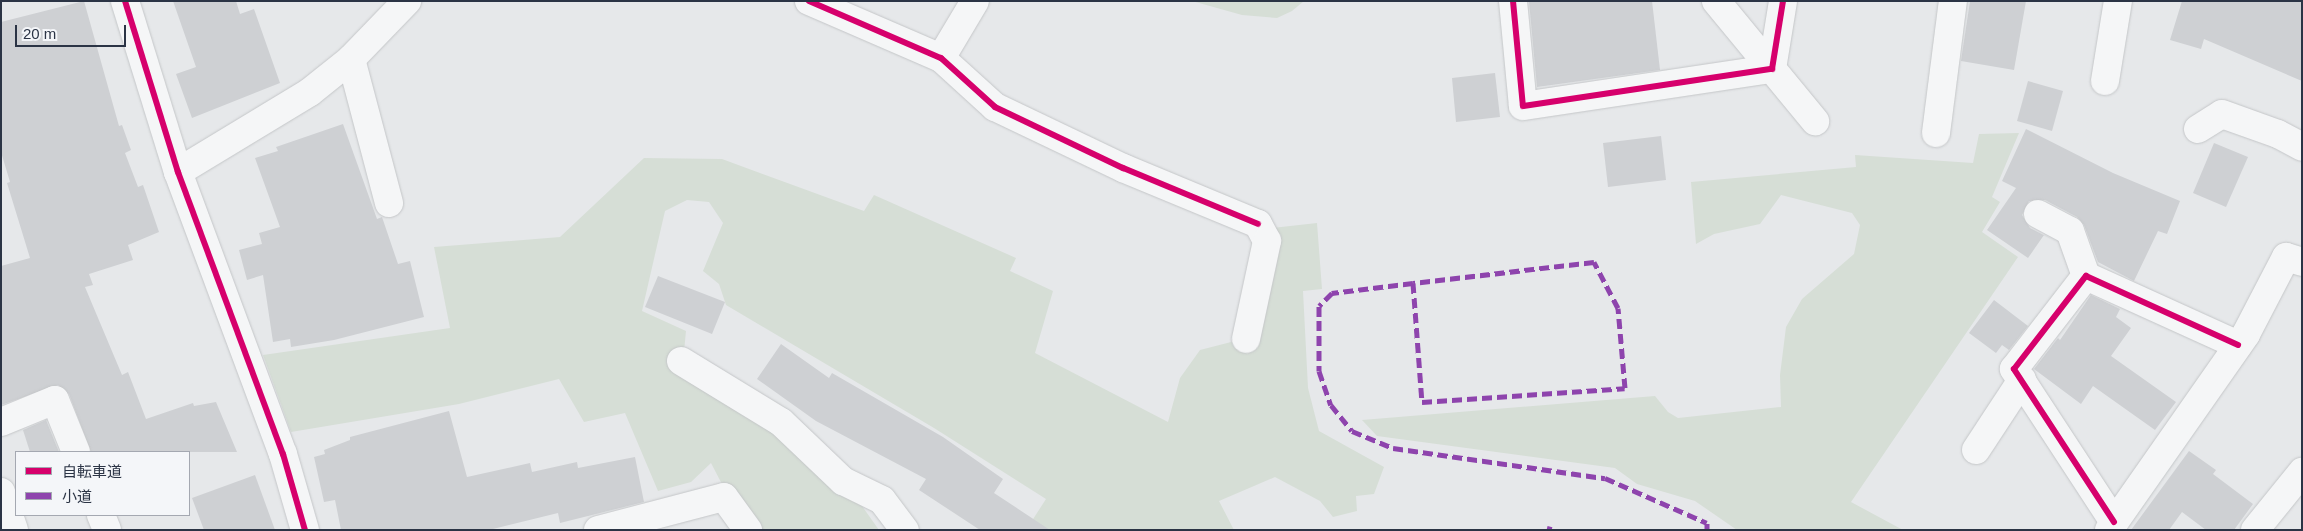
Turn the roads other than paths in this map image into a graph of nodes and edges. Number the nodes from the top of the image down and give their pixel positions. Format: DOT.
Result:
graph roads {
  1 [pos="125,1"];
  2 [pos="407,1"];
  3 [pos="810,1"];
  4 [pos="975,1"];
  5 [pos="1513,1"];
  6 [pos="1716,1"];
  7 [pos="1783,1"];
  8 [pos="1953,1"];
  9 [pos="2118,1"];
  10 [pos="941,58"];
  11 [pos="351,59"];
  12 [pos="1772,69"];
  13 [pos="2104,81"];
  14 [pos="1815,121"];
  15 [pos="2198,129"];
  16 [pos="1936,133"];
  17 [pos="2302,147"];
  18 [pos="178,172"];
  19 [pos="388,203"];
  20 [pos="2038,214"];
  21 [pos="2302,262"];
  22 [pos="2086,276"];
  23 [pos="1246,339"];
  24 [pos="2238,345"];
  25 [pos="681,361"];
  26 [pos="2022,380"];
  27 [pos="1,422"];
  28 [pos="1976,450"];
  29 [pos="76,451"];
  30 [pos="2302,472"];
  31 [pos="1,492"];
  32 [pos="101,516"];
  33 [pos="2112,526"];
  34 [pos="14,530"];
  35 [pos="107,530"];
  36 [pos="305,530"];
  37 [pos="598,530"];
  38 [pos="748,530"];
  39 [pos="906,530"];
  40 [pos="2255,530"];
  1 -- 18 [label="street"];
  2 -- 11 [label="street"];
  3 -- 10 [label="street"];
  4 -- 10 [label="street"];
  5 -- 12 [label="street"];
  6 -- 12 [label="street"];
  7 -- 12 [label="street"];
  8 -- 16 [label="street"];
  9 -- 13 [label="street"];
  10 -- 23 [label="street"];
  11 -- 18 [label="street"];
  11 -- 19 [label="street"];
  12 -- 14 [label="street"];
  15 -- 17 [label="street"];
  18 -- 36 [label="street"];
  20 -- 22 [label="street"];
  21 -- 24 [label="street"];
  22 -- 24 [label="street"];
  22 -- 26 [label="street"];
  24 -- 33 [label="street"];
  25 -- 39 [label="street"];
  26 -- 28 [label="street"];
  26 -- 33 [label="street"];
  27 -- 29 [label="street"];
  30 -- 40 [label="street"];
  31 -- 34 [label="street"];
  32 -- 35 [label="street"];
  37 -- 38 [label="street"];
}
